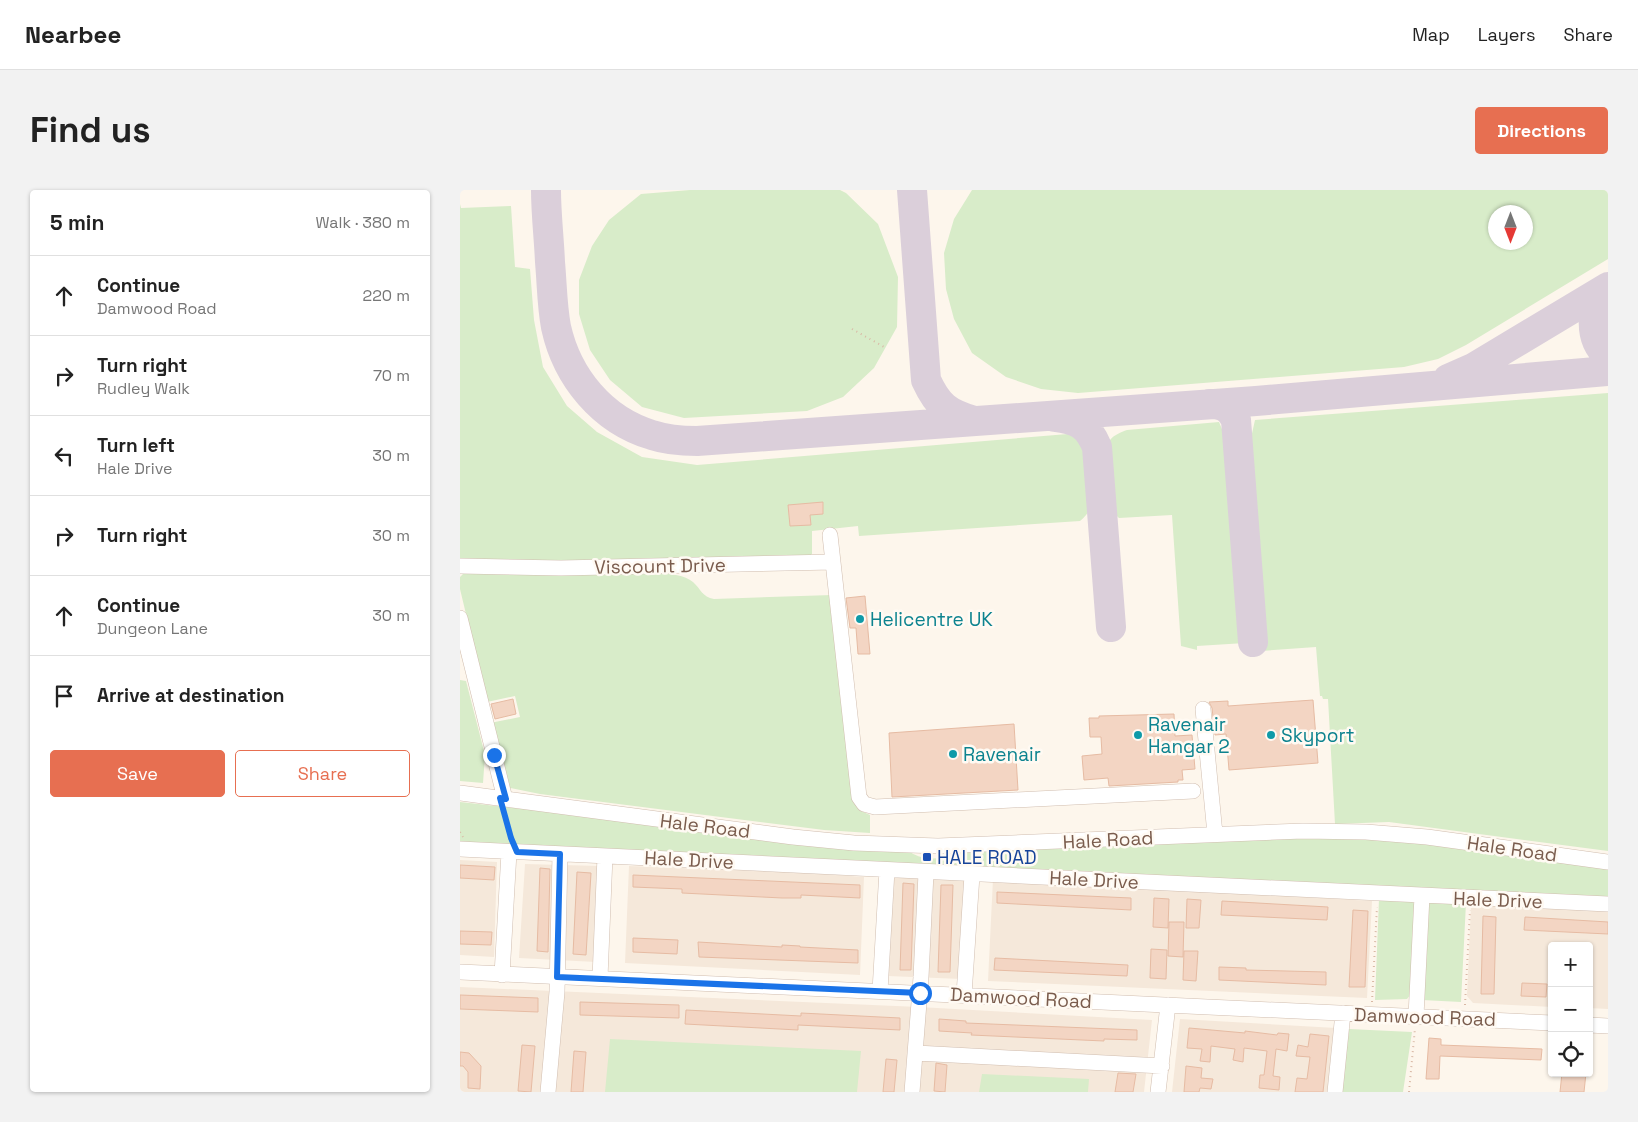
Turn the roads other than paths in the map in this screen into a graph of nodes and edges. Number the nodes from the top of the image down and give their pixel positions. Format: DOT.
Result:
graph roads {
  1 [pos="830,535"];
  2 [pos="833,562"];
  3 [pos="460,566"];
  4 [pos="460,618"];
  5 [pos="1203,709"];
  6 [pos="1193,791"];
  7 [pos="460,793"];
  8 [pos="503,799"];
  9 [pos="1215,834"];
  10 [pos="460,850"];
  11 [pos="513,852"];
  12 [pos="560,854"];
  13 [pos="605,856"];
  14 [pos="1608,862"];
  15 [pos="887,870"];
  16 [pos="926,872"];
  17 [pos="972,874"];
  18 [pos="1422,896"];
  19 [pos="1608,904"];
  20 [pos="460,972"];
  21 [pos="502,974"];
  22 [pos="557,977"];
  23 [pos="600,978"];
  24 [pos="880,991"];
  25 [pos="920,993"];
  26 [pos="964,995"];
  27 [pos="1168,1005"];
  28 [pos="1343,1013"];
  29 [pos="1416,1016"];
  30 [pos="1548,1022"];
  31 [pos="1593,1025"];
  32 [pos="1608,1026"];
  33 [pos="916,1053"];
  34 [pos="1162,1066"];
  35 [pos="548,1092"];
  36 [pos="912,1092"];
  37 [pos="1158,1092"];
  38 [pos="1335,1092"];
  1 -- 2 [label="street"];
  2 -- 3 [label="street, Viscount Drive"];
  2 -- 6 [label="street"];
  4 -- 8 [label="street"];
  5 -- 9 [label="street"];
  7 -- 8 [label="street, Hale Road"];
  8 -- 9 [label="street, Hale Road"];
  9 -- 14 [label="street, Hale Road"];
  10 -- 11 [label="street, Hale Drive"];
  11 -- 12 [label="street, Hale Drive"];
  11 -- 21 [label="street"];
  12 -- 13 [label="street, Hale Drive"];
  12 -- 22 [label="street"];
  13 -- 15 [label="street, Hale Drive"];
  13 -- 23 [label="street"];
  15 -- 16 [label="street, Hale Drive"];
  15 -- 24 [label="street"];
  16 -- 17 [label="street, Hale Drive"];
  16 -- 25 [label="street"];
  17 -- 18 [label="street, Hale Drive"];
  17 -- 26 [label="street"];
  18 -- 19 [label="street, Hale Drive"];
  18 -- 29 [label="street"];
  20 -- 21 [label="street, Damwood Road"];
  21 -- 22 [label="street, Damwood Road"];
  22 -- 23 [label="street, Damwood Road"];
  22 -- 35 [label="street"];
  23 -- 24 [label="street, Damwood Road"];
  24 -- 25 [label="street, Damwood Road"];
  25 -- 26 [label="street, Damwood Road"];
  25 -- 33 [label="street"];
  26 -- 27 [label="street, Damwood Road"];
  27 -- 28 [label="street, Damwood Road"];
  27 -- 34 [label="street"];
  28 -- 29 [label="street, Damwood Road"];
  28 -- 38 [label="street"];
  29 -- 30 [label="street, Damwood Road"];
  31 -- 32 [label="street"];
  33 -- 34 [label="street"];
  33 -- 36 [label="street"];
  34 -- 37 [label="street"];
}
